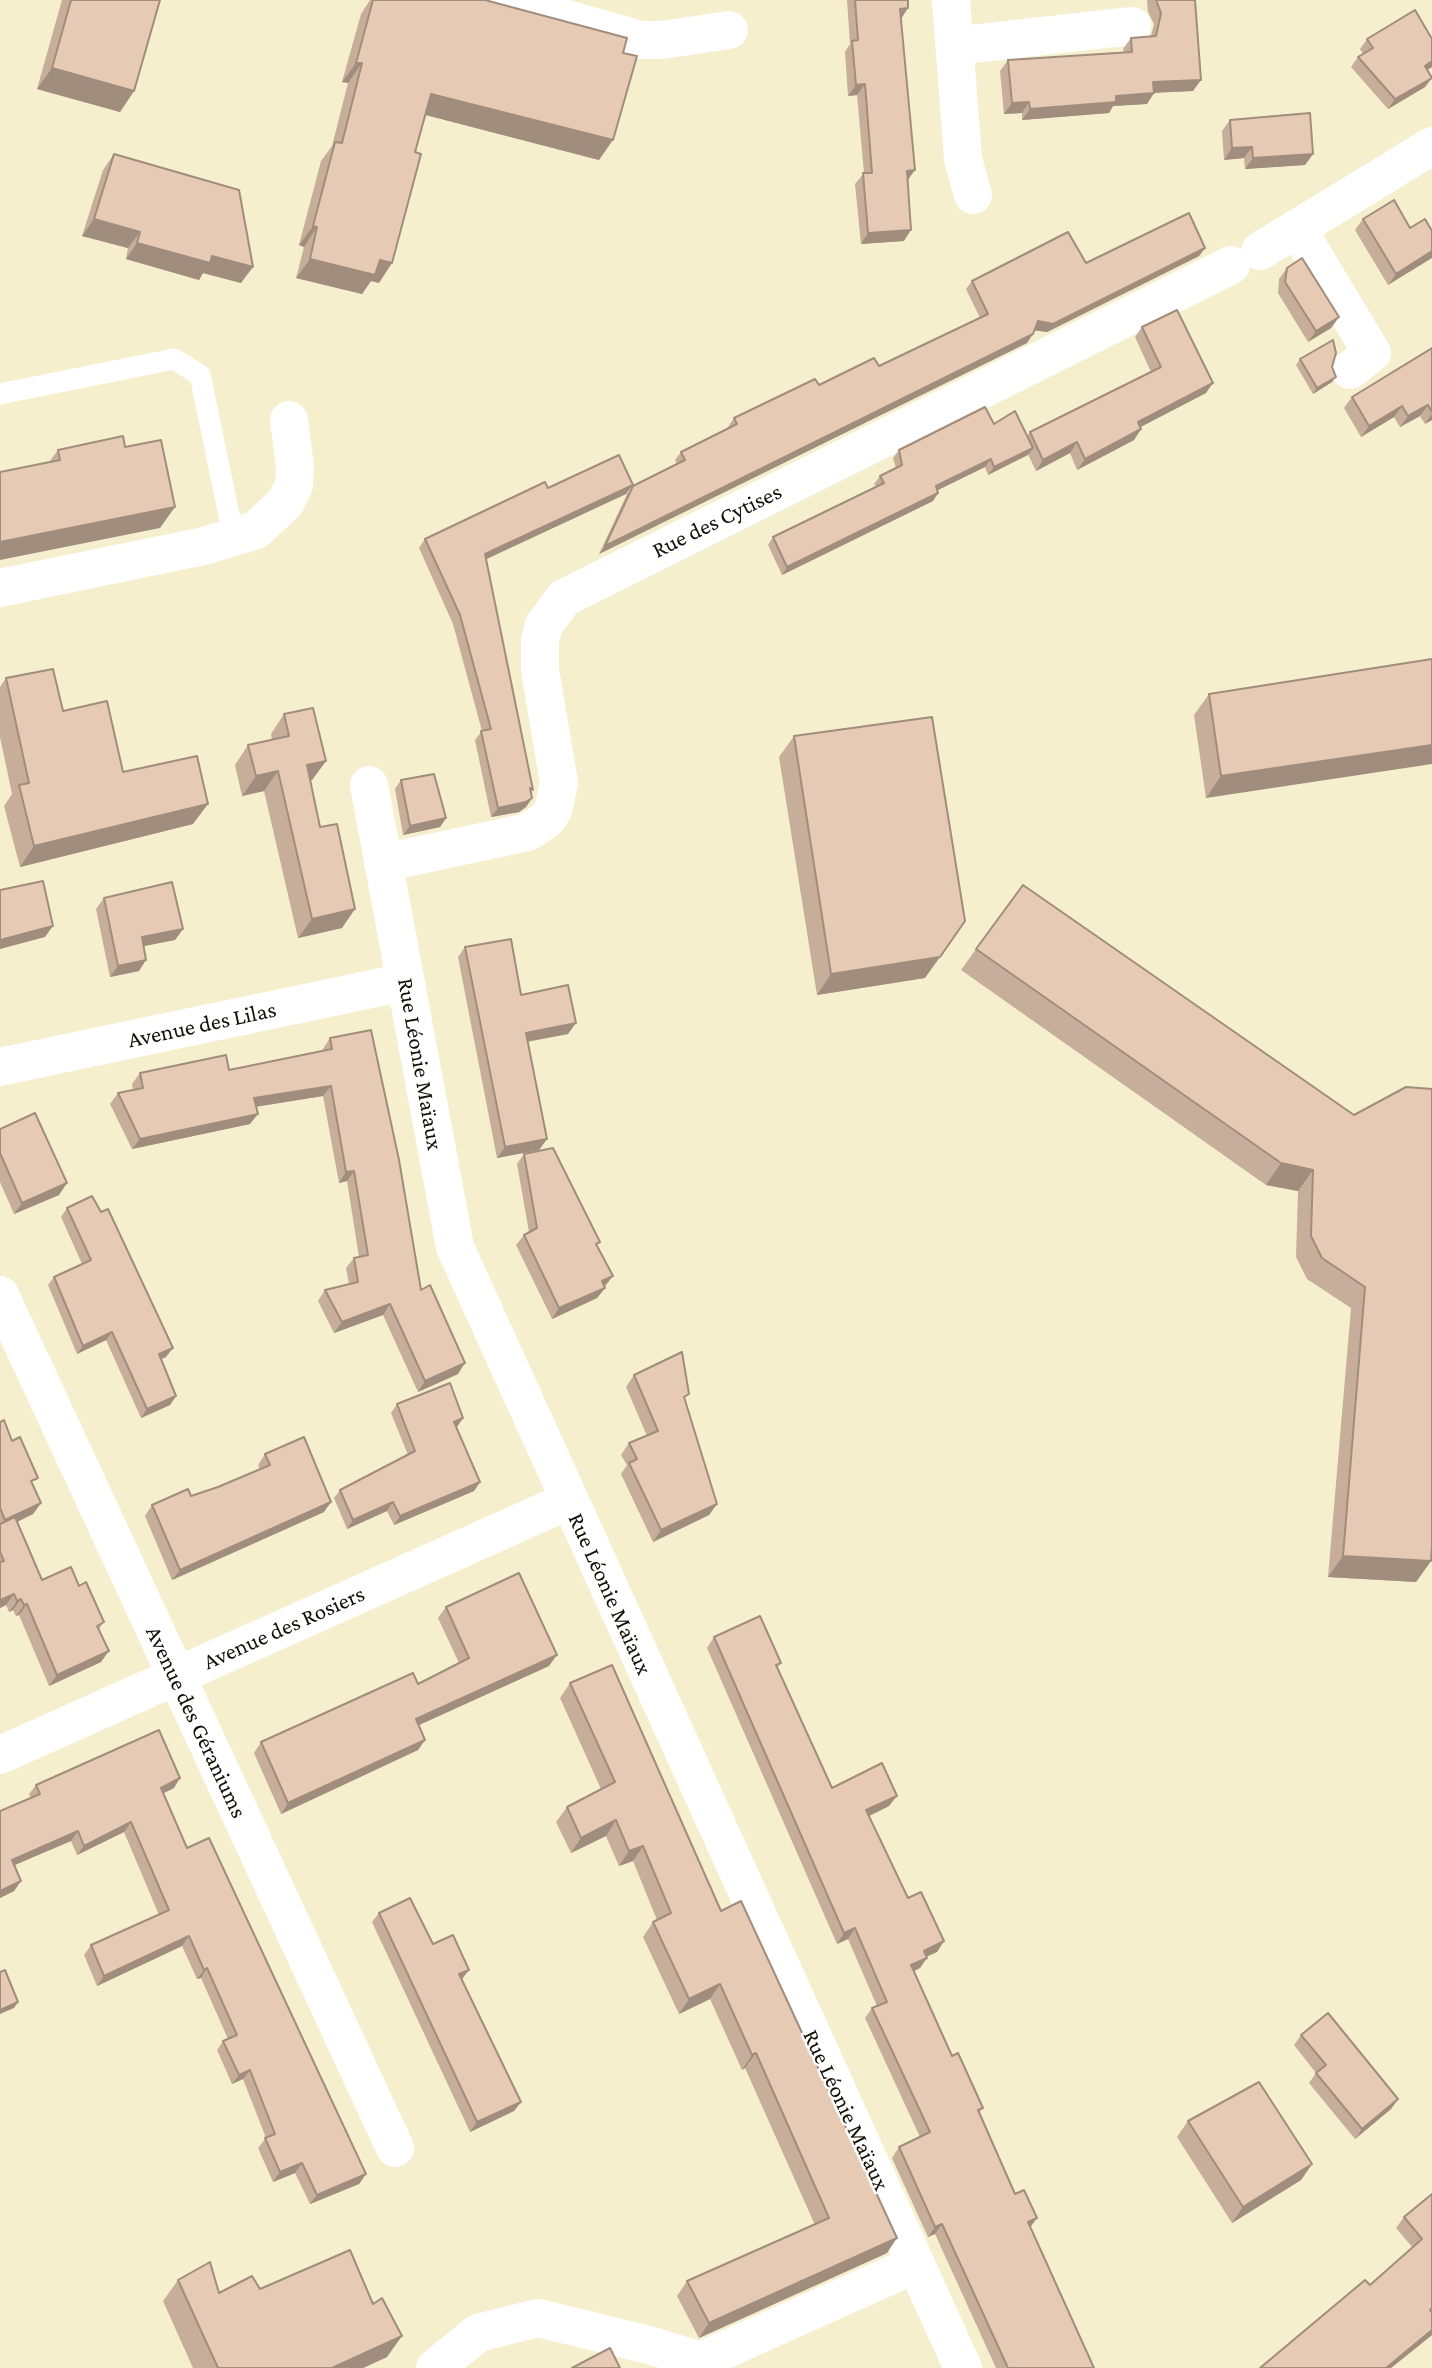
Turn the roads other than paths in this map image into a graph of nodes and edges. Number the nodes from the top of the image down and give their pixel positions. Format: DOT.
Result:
graph roads {
  1 [pos="499,0"];
  2 [pos="951,0"];
  3 [pos="1132,26"];
  4 [pos="729,30"];
  5 [pos="954,46"];
  6 [pos="1432,146"];
  7 [pos="972,195"];
  8 [pos="1297,228"];
  9 [pos="1350,370"];
  10 [pos="0,394"];
  11 [pos="289,420"];
  12 [pos="234,538"];
  13 [pos="0,588"];
  14 [pos="369,785"];
  15 [pos="383,863"];
  16 [pos="405,982"];
  17 [pos="0,1067"];
  18 [pos="0,1295"];
  19 [pos="568,1501"];
  20 [pos="175,1676"];
  21 [pos="0,1755"];
  22 [pos="395,2148"];
  23 [pos="916,2264"];
  24 [pos="435,2368"];
  25 [pos="963,2368"];
  1 -- 4 [label="street"];
  2 -- 5 [label="street"];
  3 -- 5 [label="street"];
  5 -- 7 [label="street"];
  6 -- 8 [label="street, Rue des Cytises"];
  8 -- 9 [label="street"];
  8 -- 15 [label="street, Rue des Cytises"];
  10 -- 12 [label="lane"];
  11 -- 12 [label="street"];
  12 -- 13 [label="street"];
  14 -- 15 [label="street, Rue Léonie Maïaux"];
  15 -- 16 [label="street, Rue Léonie Maïaux"];
  16 -- 17 [label="street, Avenue des Lilas"];
  16 -- 19 [label="street, Rue Léonie Maïaux"];
  18 -- 20 [label="street, Avenue des Géraniums"];
  19 -- 20 [label="street, Avenue des Rosiers"];
  19 -- 23 [label="street, Rue Léonie Maïaux"];
  20 -- 21 [label="street, Avenue des Rosiers"];
  20 -- 22 [label="street, Avenue des Géraniums"];
  23 -- 24 [label="street"];
  23 -- 25 [label="street, Rue Léonie Maïaux"];
}
